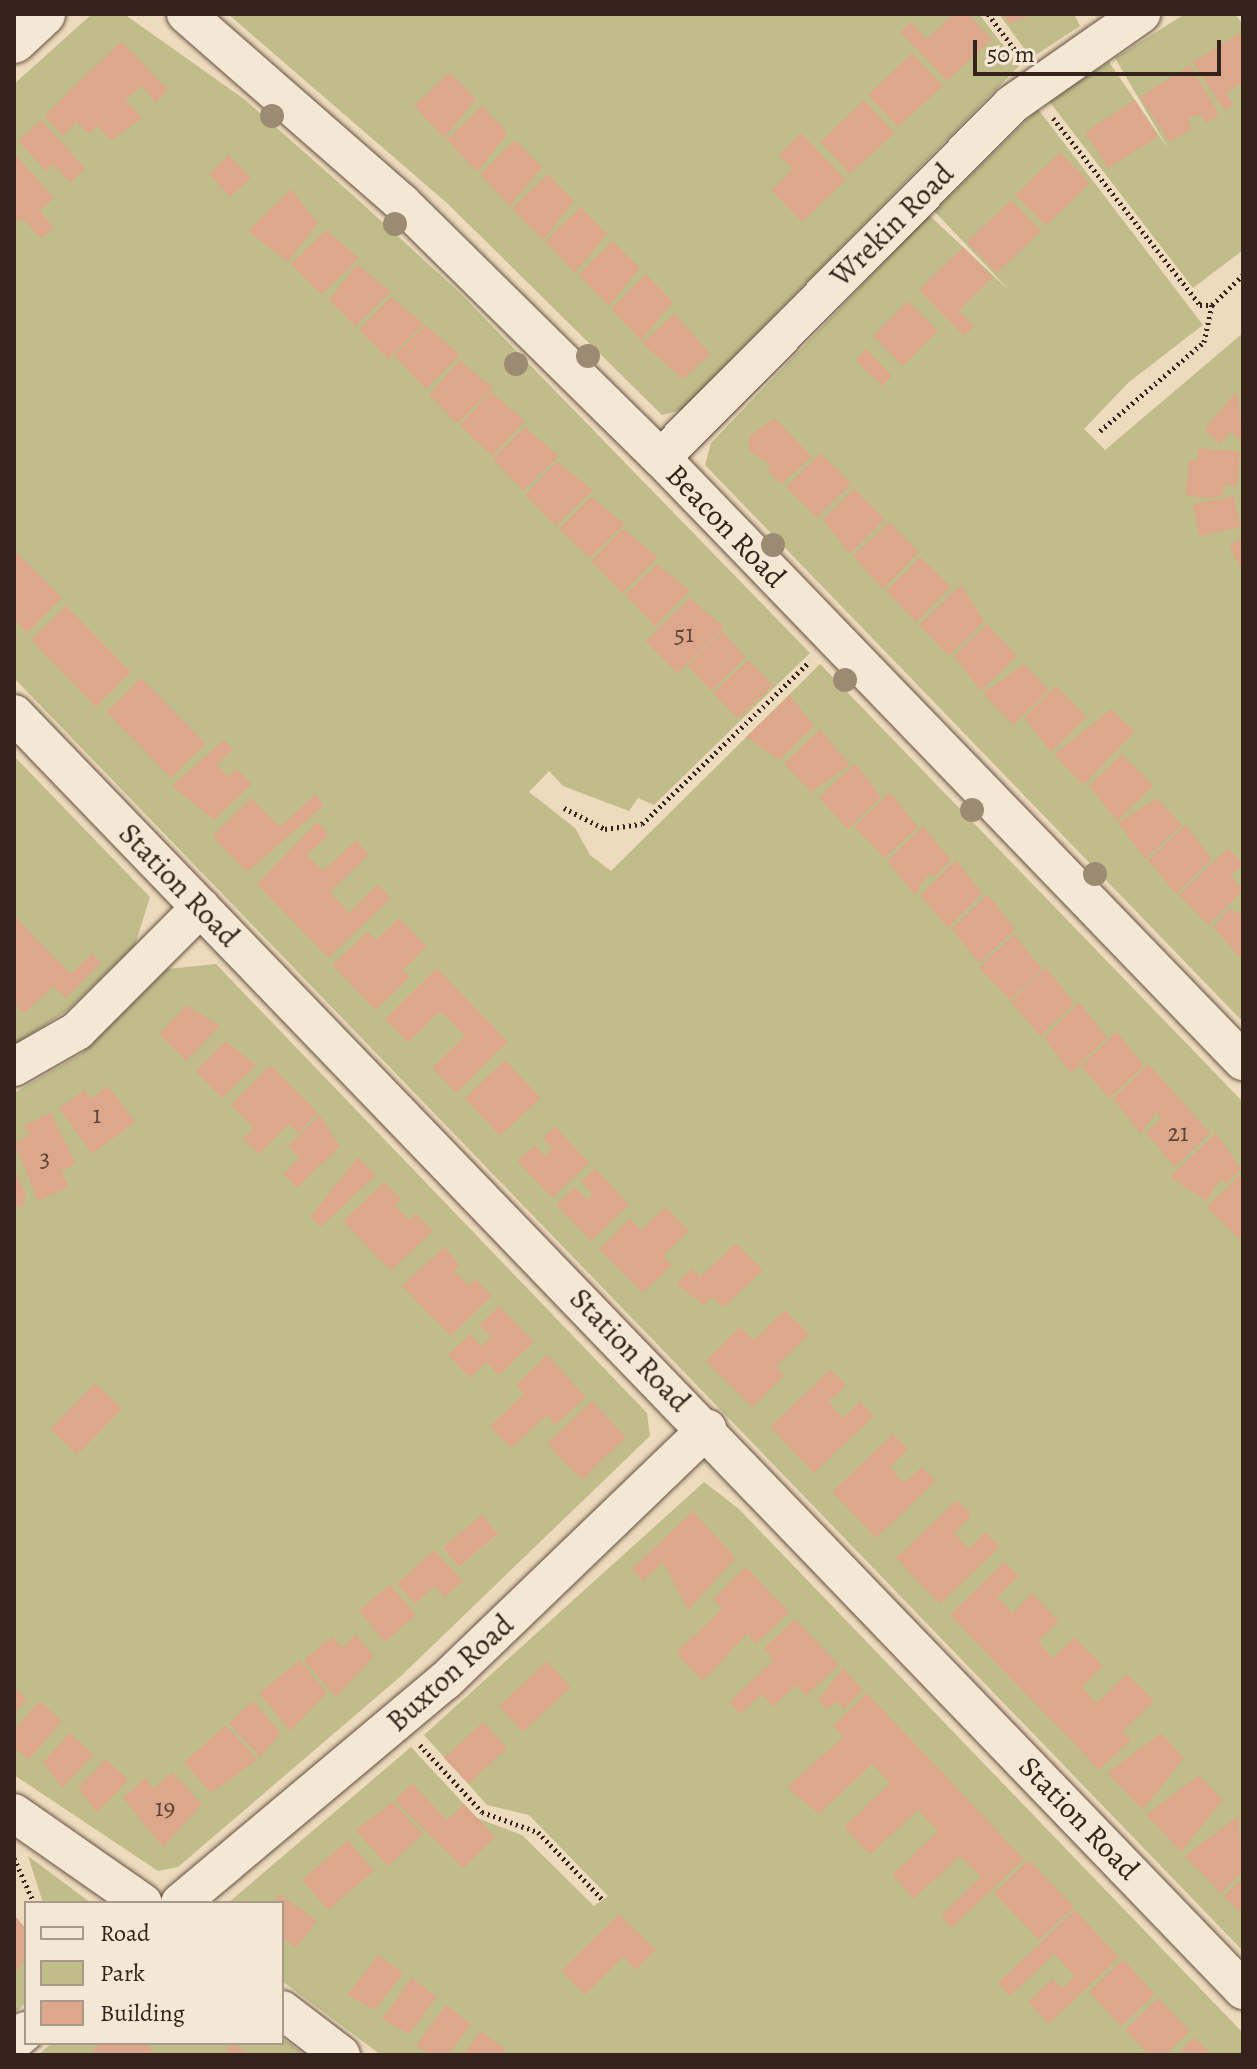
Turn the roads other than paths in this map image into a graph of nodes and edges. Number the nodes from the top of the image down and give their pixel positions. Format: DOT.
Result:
graph roads {
  1 [pos="186,14"];
  2 [pos="1141,14"];
  3 [pos="661,458"];
  4 [pos="14,714"];
  5 [pos="201,907"];
  6 [pos="1243,1061"];
  7 [pos="14,1067"];
  8 [pos="707,1429"];
  9 [pos="14,1813"];
  10 [pos="140,1901"];
  11 [pos="182,1901"];
  12 [pos="1243,1990"];
  13 [pos="284,2012"];
  14 [pos="341,2055"];
  1 -- 3 [label="street, Beacon Road"];
  2 -- 3 [label="street, Wrekin Road"];
  3 -- 6 [label="street, Beacon Road"];
  4 -- 5 [label="street, Station Road"];
  5 -- 7 [label="street"];
  5 -- 8 [label="street, Station Road"];
  8 -- 11 [label="street, Buxton Road"];
  8 -- 12 [label="street, Station Road"];
  9 -- 10 [label="street"];
  13 -- 14 [label="street"];
}
